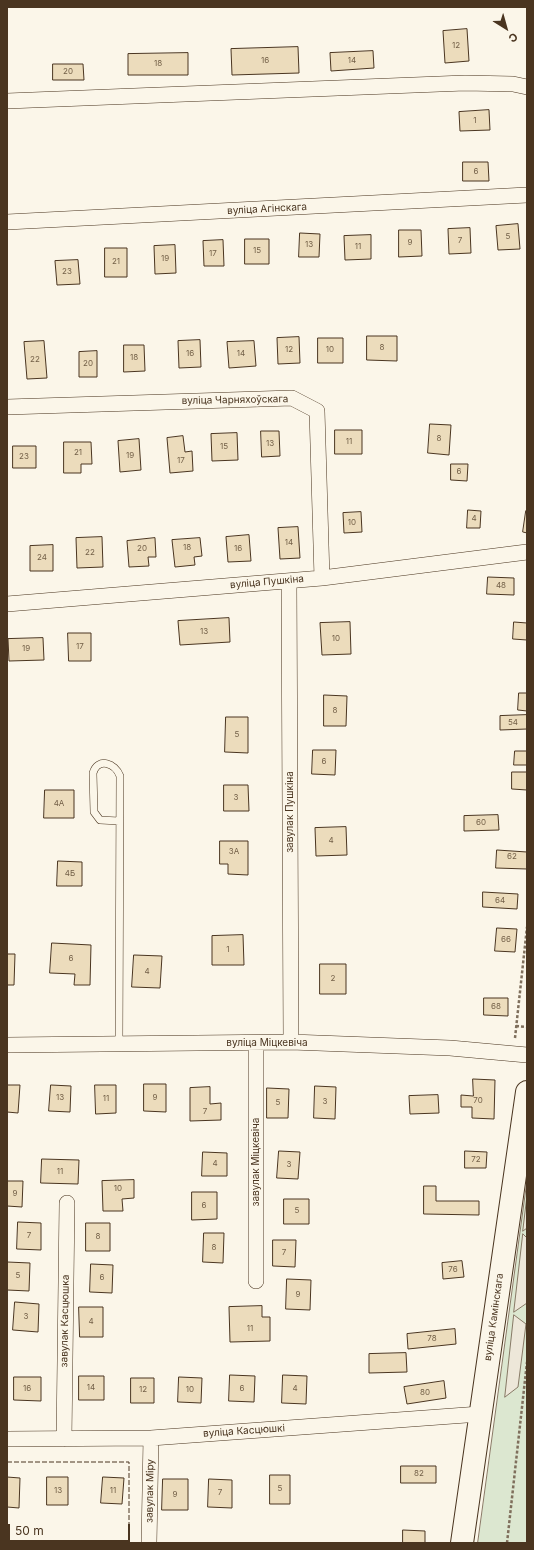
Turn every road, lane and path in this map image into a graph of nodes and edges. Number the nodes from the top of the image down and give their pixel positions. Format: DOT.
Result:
graph roads {
  1 [pos="527,86"];
  2 [pos="7,101"];
  3 [pos="527,195"];
  4 [pos="7,222"];
  5 [pos="7,407"];
  6 [pos="527,552"];
  7 [pos="322,578"];
  8 [pos="289,581"];
  9 [pos="7,604"];
  10 [pos="120,821"];
  11 [pos="527,927"];
  12 [pos="516,1026"];
  13 [pos="527,1027"];
  14 [pos="291,1042"];
  15 [pos="256,1043"];
  16 [pos="119,1044"];
  17 [pos="7,1045"];
  18 [pos="520,1054"];
  19 [pos="527,1092"];
  20 [pos="67,1203"];
  21 [pos="256,1281"];
  22 [pos="527,1362"];
  23 [pos="480,1414"];
  24 [pos="151,1438"];
  25 [pos="64,1439"];
  26 [pos="7,1440"];
  27 [pos="149,1543"];
  28 [pos="462,1543"];
  29 [pos="507,1543"];
  1 -- 2 [label="street"];
  3 -- 4 [label="street, вуліца Агінскага"];
  5 -- 7 [label="street, вуліца Чарняхоўскага"];
  6 -- 7 [label="street, вуліца Пушкіна"];
  7 -- 8 [label="street, вуліца Пушкіна"];
  8 -- 9 [label="street, вуліца Пушкіна"];
  8 -- 14 [label="street, завулак Пушкіна"];
  10 -- 10 [label="lane"];
  10 -- 16 [label="lane"];
  11 -- 12 [label="path"];
  12 -- 13 [label="path"];
  12 -- 18 [label="path"];
  14 -- 15 [label="street, вуліца Міцкевіча"];
  14 -- 18 [label="street, вуліца Міцкевіча"];
  15 -- 16 [label="street, вуліца Міцкевіча"];
  15 -- 21 [label="street, завулак Міцкевіча"];
  16 -- 17 [label="street, вуліца Міцкевіча"];
  19 -- 23 [label="main road, вуліца Камінскага"];
  20 -- 25 [label="street, завулак Касцюшка"];
  22 -- 29 [label="path"];
  23 -- 24 [label="street, вуліца Касцюшкі"];
  23 -- 28 [label="main road, вуліца Камінскага"];
  24 -- 25 [label="street, вуліца Касцюшкі"];
  24 -- 27 [label="street, завулак Міру"];
  25 -- 26 [label="street, вуліца Касцюшкі"];
}
